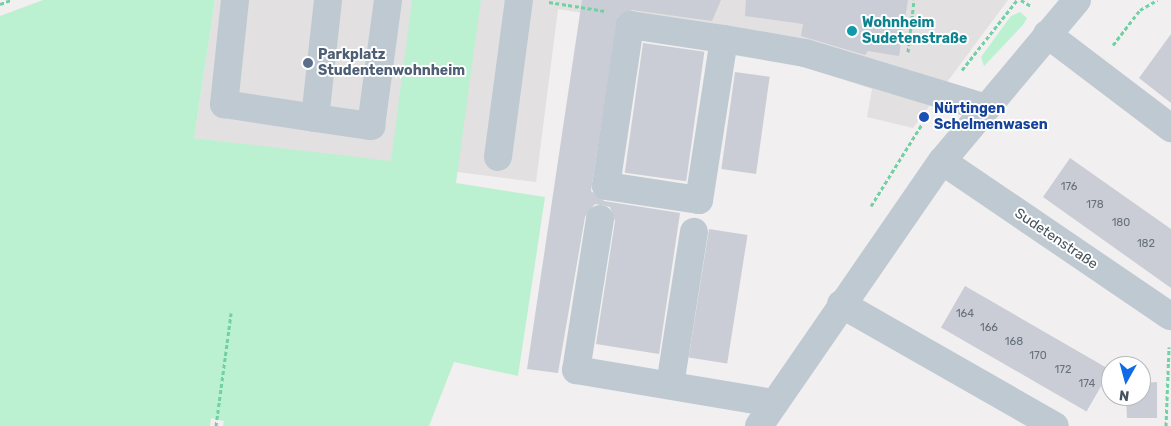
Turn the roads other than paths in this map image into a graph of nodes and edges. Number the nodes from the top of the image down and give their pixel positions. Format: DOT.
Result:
graph roads {
  1 [pos="235,0"];
  2 [pos="328,0"];
  3 [pos="388,0"];
  4 [pos="1077,0"];
  5 [pos="530,1"];
  6 [pos="1047,34"];
  7 [pos="724,39"];
  8 [pos="986,108"];
  9 [pos="316,118"];
  10 [pos="1171,128"];
  11 [pos="498,157"];
  12 [pos="942,161"];
  13 [pos="600,219"];
  14 [pos="694,232"];
  15 [pos="841,304"];
  16 [pos="1170,316"];
  17 [pos="670,385"];
  18 [pos="774,402"];
  19 [pos="759,426"];
  20 [pos="1055,426"];
  1 -- 9 [label="street"];
  2 -- 9 [label="street"];
  3 -- 9 [label="street"];
  4 -- 6 [label="street"];
  5 -- 11 [label="street"];
  6 -- 8 [label="street"];
  6 -- 10 [label="street"];
  7 -- 7 [label="street"];
  7 -- 8 [label="street"];
  8 -- 12 [label="street"];
  12 -- 15 [label="street"];
  12 -- 16 [label="street, Sudetenstraße"];
  13 -- 17 [label="street"];
  14 -- 17 [label="street"];
  15 -- 18 [label="street"];
  15 -- 20 [label="street"];
  17 -- 18 [label="street"];
  18 -- 19 [label="street"];
}
